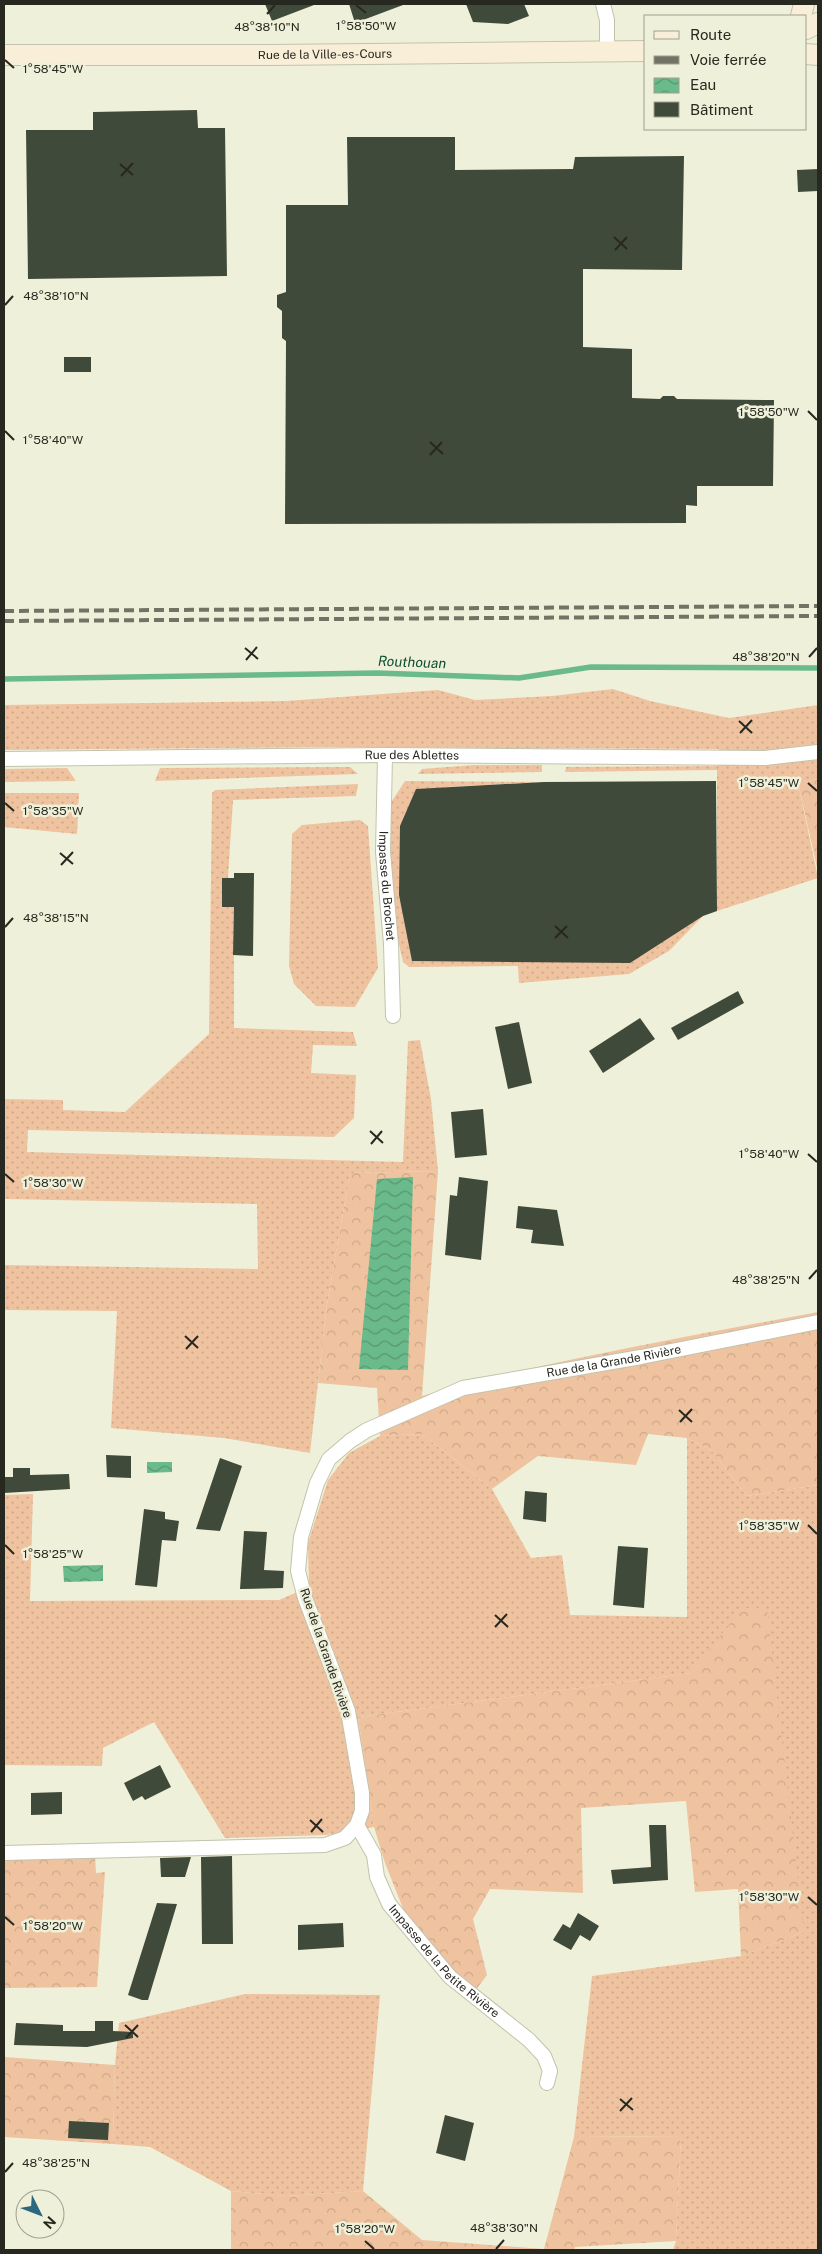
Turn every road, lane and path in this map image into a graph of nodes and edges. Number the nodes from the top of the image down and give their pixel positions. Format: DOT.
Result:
graph roads {
  1 [pos="603,4"];
  2 [pos="818,22"];
  3 [pos="807,28"];
  4 [pos="607,51"];
  5 [pos="644,51"];
  6 [pos="4,55"];
  7 [pos="818,752"];
  8 [pos="385,755"];
  9 [pos="4,759"];
  10 [pos="393,1016"];
  11 [pos="818,1322"];
  12 [pos="357,1825"];
  13 [pos="4,1853"];
  14 [pos="547,2083"];
  1 -- 4 [label="street"];
  2 -- 3 [label="street"];
  4 -- 5 [label="street, Rue de la Ville-es-Cours"];
  4 -- 6 [label="street, Rue de la Ville-es-Cours"];
  7 -- 8 [label="street, Rue des Ablettes"];
  8 -- 9 [label="street, Rue des Ablettes"];
  8 -- 10 [label="street, Impasse du Brochet"];
  11 -- 12 [label="street, Rue de la Grande Rivière"];
  12 -- 13 [label="street"];
  12 -- 14 [label="street, Impasse de la Petite Rivière"];
}
